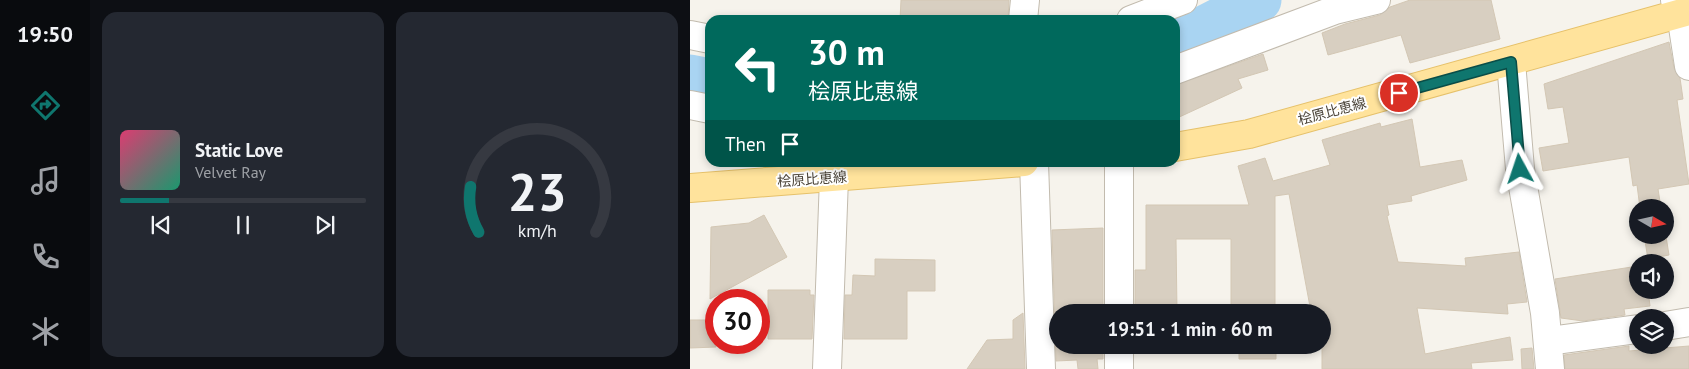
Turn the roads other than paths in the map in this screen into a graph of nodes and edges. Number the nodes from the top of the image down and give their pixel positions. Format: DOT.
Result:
graph roads {
  1 [pos="1025,0"];
  2 [pos="1183,0"];
  3 [pos="1376,0"];
  4 [pos="1682,8"];
  5 [pos="1024,15"];
  6 [pos="1144,15"];
  7 [pos="690,35"];
  8 [pos="705,38"];
  9 [pos="1511,62"];
  10 [pos="1689,66"];
  11 [pos="1180,68"];
  12 [pos="690,105"];
  13 [pos="705,108"];
  14 [pos="1180,146"];
  15 [pos="904,167"];
  16 [pos="1034,167"];
  17 [pos="1119,167"];
  18 [pos="832,170"];
  19 [pos="690,188"];
  20 [pos="1119,304"];
  21 [pos="1689,322"];
  22 [pos="1674,324"];
  23 [pos="1629,330"];
  24 [pos="1549,340"];
  25 [pos="1119,354"];
  26 [pos="828,369"];
  27 [pos="1041,369"];
  28 [pos="1118,369"];
  29 [pos="1550,369"];
  1 -- 5 [label="street"];
  2 -- 6 [label="street"];
  3 -- 11 [label="street"];
  4 -- 9 [label="main road, 桧原比恵線"];
  4 -- 10 [label="street"];
  7 -- 8 [label="street"];
  9 -- 14 [label="main road, 桧原比恵線"];
  9 -- 24 [label="street"];
  12 -- 13 [label="street"];
  15 -- 18 [label="main road, 桧原比恵線"];
  16 -- 27 [label="street"];
  17 -- 20 [label="street"];
  18 -- 19 [label="main road, 桧原比恵線"];
  18 -- 26 [label="street"];
  21 -- 22 [label="street"];
  23 -- 24 [label="street"];
  24 -- 29 [label="street"];
  25 -- 28 [label="street"];
}
